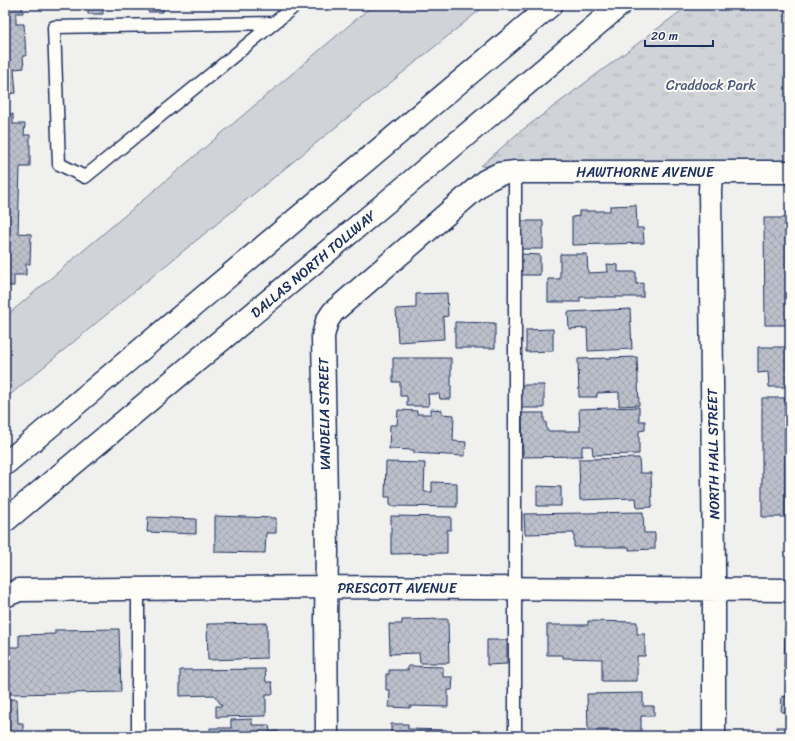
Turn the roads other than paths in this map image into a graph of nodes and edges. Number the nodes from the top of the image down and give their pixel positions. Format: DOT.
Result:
graph roads {
  1 [pos="296,5"];
  2 [pos="539,5"];
  3 [pos="551,5"];
  4 [pos="620,5"];
  5 [pos="274,23"];
  6 [pos="519,31"];
  7 [pos="711,172"];
  8 [pos="790,172"];
  9 [pos="507,173"];
  10 [pos="5,464"];
  11 [pos="5,521"];
  12 [pos="326,587"];
  13 [pos="515,588"];
  14 [pos="138,590"];
  15 [pos="714,590"];
  16 [pos="790,590"];
  17 [pos="5,596"];
  18 [pos="138,736"];
  19 [pos="327,736"];
  20 [pos="516,736"];
  21 [pos="714,736"];
  1 -- 5 [label="lane"];
  2 -- 6 [label="main road"];
  3 -- 6 [label="main road"];
  4 -- 11 [label="main road, DALLAS NORTH TOLLWAY"];
  5 -- 5 [label="lane"];
  6 -- 10 [label="main road"];
  7 -- 8 [label="main road, HAWTHORNE AVENUE"];
  7 -- 9 [label="main road, HAWTHORNE AVENUE"];
  7 -- 15 [label="main road, NORTH HALL STREET"];
  9 -- 12 [label="main road, VANDELIA STREET"];
  9 -- 13 [label="lane"];
  12 -- 13 [label="main road, PRESCOTT AVENUE"];
  12 -- 14 [label="main road, PRESCOTT AVENUE"];
  12 -- 19 [label="main road, VANDELIA STREET"];
  13 -- 15 [label="main road, PRESCOTT AVENUE"];
  13 -- 20 [label="lane"];
  14 -- 17 [label="main road, PRESCOTT AVENUE"];
  14 -- 18 [label="lane"];
  15 -- 16 [label="main road, PRESCOTT AVENUE"];
  15 -- 21 [label="main road, NORTH HALL STREET"];
}
